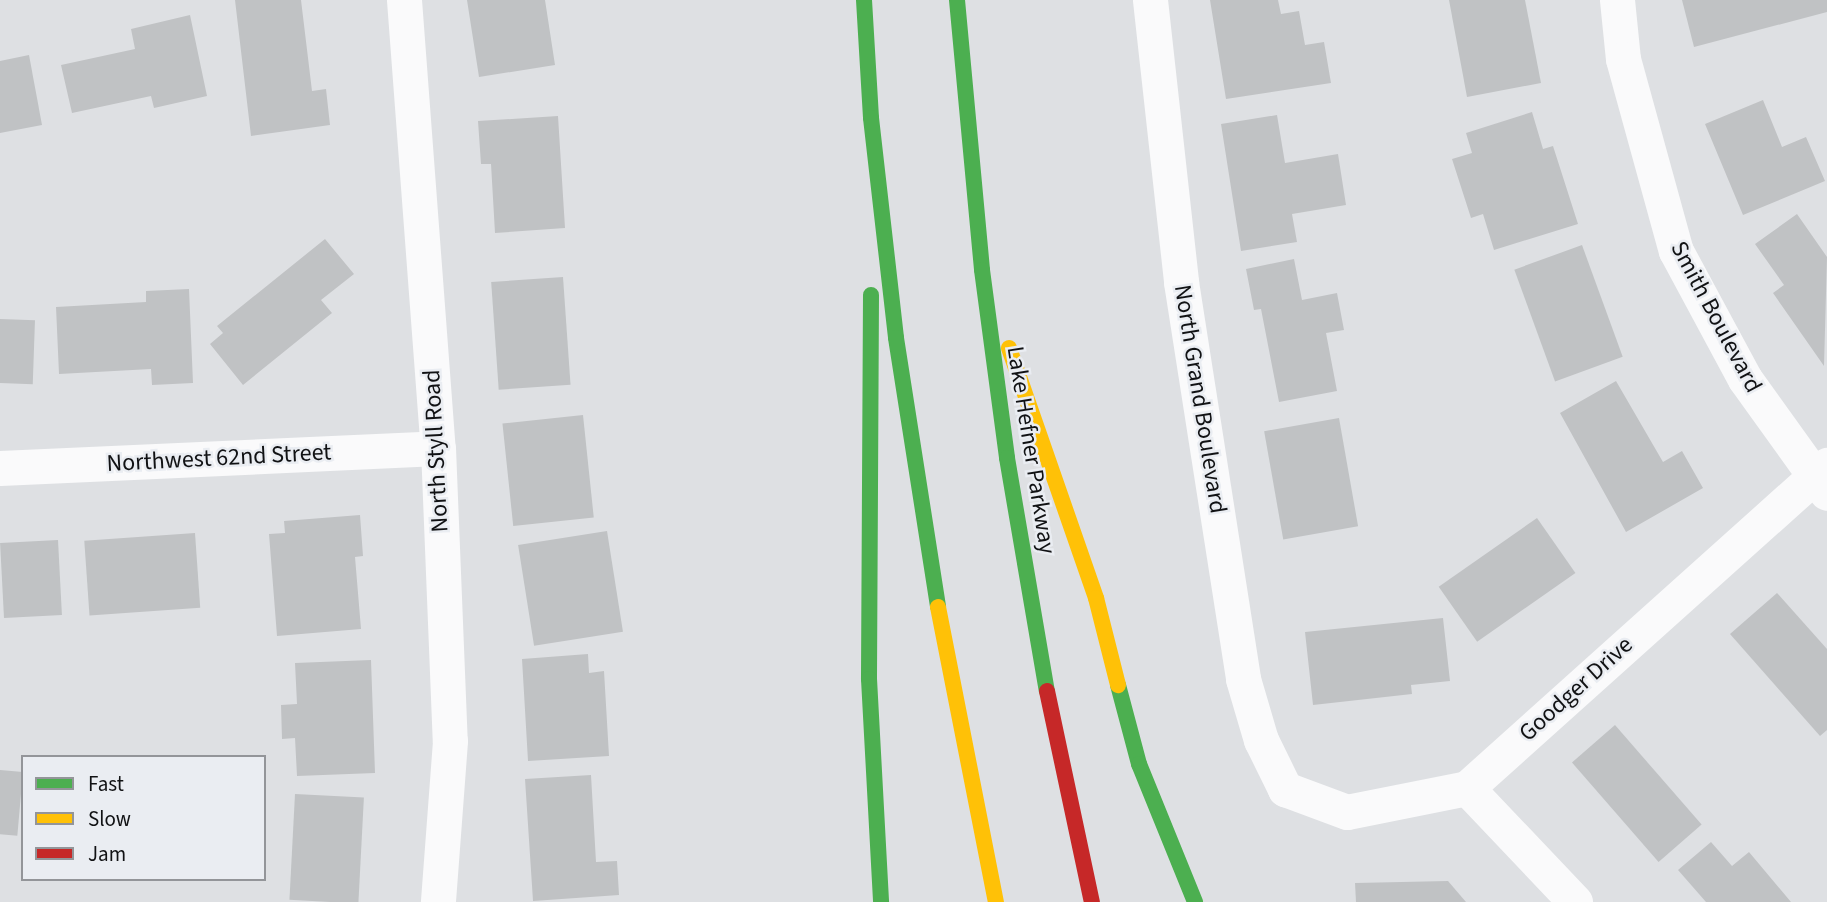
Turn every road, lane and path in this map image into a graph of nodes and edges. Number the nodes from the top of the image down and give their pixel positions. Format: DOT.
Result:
graph roads {
  1 [pos="404,0"];
  2 [pos="864,0"];
  3 [pos="957,0"];
  4 [pos="1150,0"];
  5 [pos="1617,0"];
  6 [pos="871,118"];
  7 [pos="982,270"];
  8 [pos="438,448"];
  9 [pos="0,468"];
  10 [pos="1822,478"];
  11 [pos="1466,788"];
  12 [pos="438,902"];
  13 [pos="881,902"];
  14 [pos="996,902"];
  15 [pos="1092,902"];
  16 [pos="1195,902"];
  17 [pos="1575,902"];
  1 -- 8 [label="street, North Styll Road"];
  2 -- 6 [label="highway"];
  3 -- 7 [label="highway, Lake Hefner Parkway"];
  4 -- 11 [label="street, North Grand Boulevard"];
  5 -- 10 [label="street, Smith Boulevard"];
  6 -- 13 [label="highway"];
  6 -- 14 [label="highway"];
  7 -- 15 [label="highway, Lake Hefner Parkway"];
  7 -- 16 [label="highway"];
  8 -- 9 [label="street, Northwest 62nd Street"];
  8 -- 12 [label="street, North Styll Road"];
  10 -- 11 [label="street, Goodger Drive"];
  11 -- 17 [label="street"];
}
